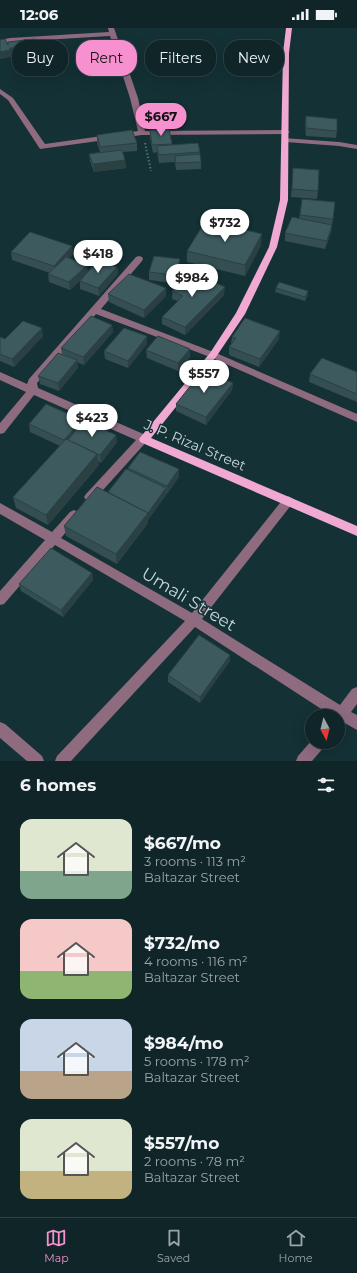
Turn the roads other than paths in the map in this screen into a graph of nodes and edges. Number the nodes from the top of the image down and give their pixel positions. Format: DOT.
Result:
graph roads {
  1 [pos="289,28"];
  2 [pos="112,31"];
  3 [pos="0,42"];
  4 [pos="0,91"];
  5 [pos="142,133"];
  6 [pos="286,136"];
  7 [pos="357,147"];
  8 [pos="140,259"];
  9 [pos="94,310"];
  10 [pos="213,356"];
  11 [pos="0,376"];
  12 [pos="33,390"];
  13 [pos="357,418"];
  14 [pos="0,430"];
  15 [pos="144,439"];
  16 [pos="288,501"];
  17 [pos="0,508"];
  18 [pos="357,531"];
  19 [pos="52,538"];
  20 [pos="0,600"];
  21 [pos="194,620"];
  22 [pos="357,693"];
  23 [pos="329,709"];
  24 [pos="345,709"];
  25 [pos="345,718"];
  26 [pos="357,723"];
  27 [pos="0,730"];
  28 [pos="313,749"];
  29 [pos="37,761"];
  30 [pos="62,761"];
  31 [pos="303,761"];
  1 -- 6 [label="main road"];
  2 -- 3 [label="street"];
  2 -- 5 [label="street"];
  4 -- 5 [label="street"];
  5 -- 6 [label="street"];
  6 -- 7 [label="street"];
  6 -- 10 [label="main road"];
  8 -- 9 [label="street"];
  9 -- 10 [label="street"];
  9 -- 12 [label="street"];
  10 -- 13 [label="street"];
  10 -- 15 [label="main road"];
  11 -- 12 [label="street, J. P. Rizal Street"];
  12 -- 14 [label="street"];
  12 -- 15 [label="street, J. P. Rizal Street"];
  15 -- 16 [label="main road, J. P. Rizal Street"];
  15 -- 19 [label="street"];
  16 -- 18 [label="main road, J. P. Rizal Street"];
  16 -- 21 [label="street"];
  17 -- 19 [label="street, Umali Street"];
  19 -- 20 [label="street"];
  19 -- 21 [label="street, Umali Street"];
  21 -- 23 [label="street, Umali Street"];
  21 -- 30 [label="street"];
  22 -- 24 [label="street"];
  25 -- 26 [label="street, Umali Street"];
  27 -- 29 [label="street"];
  28 -- 31 [label="street"];
}
